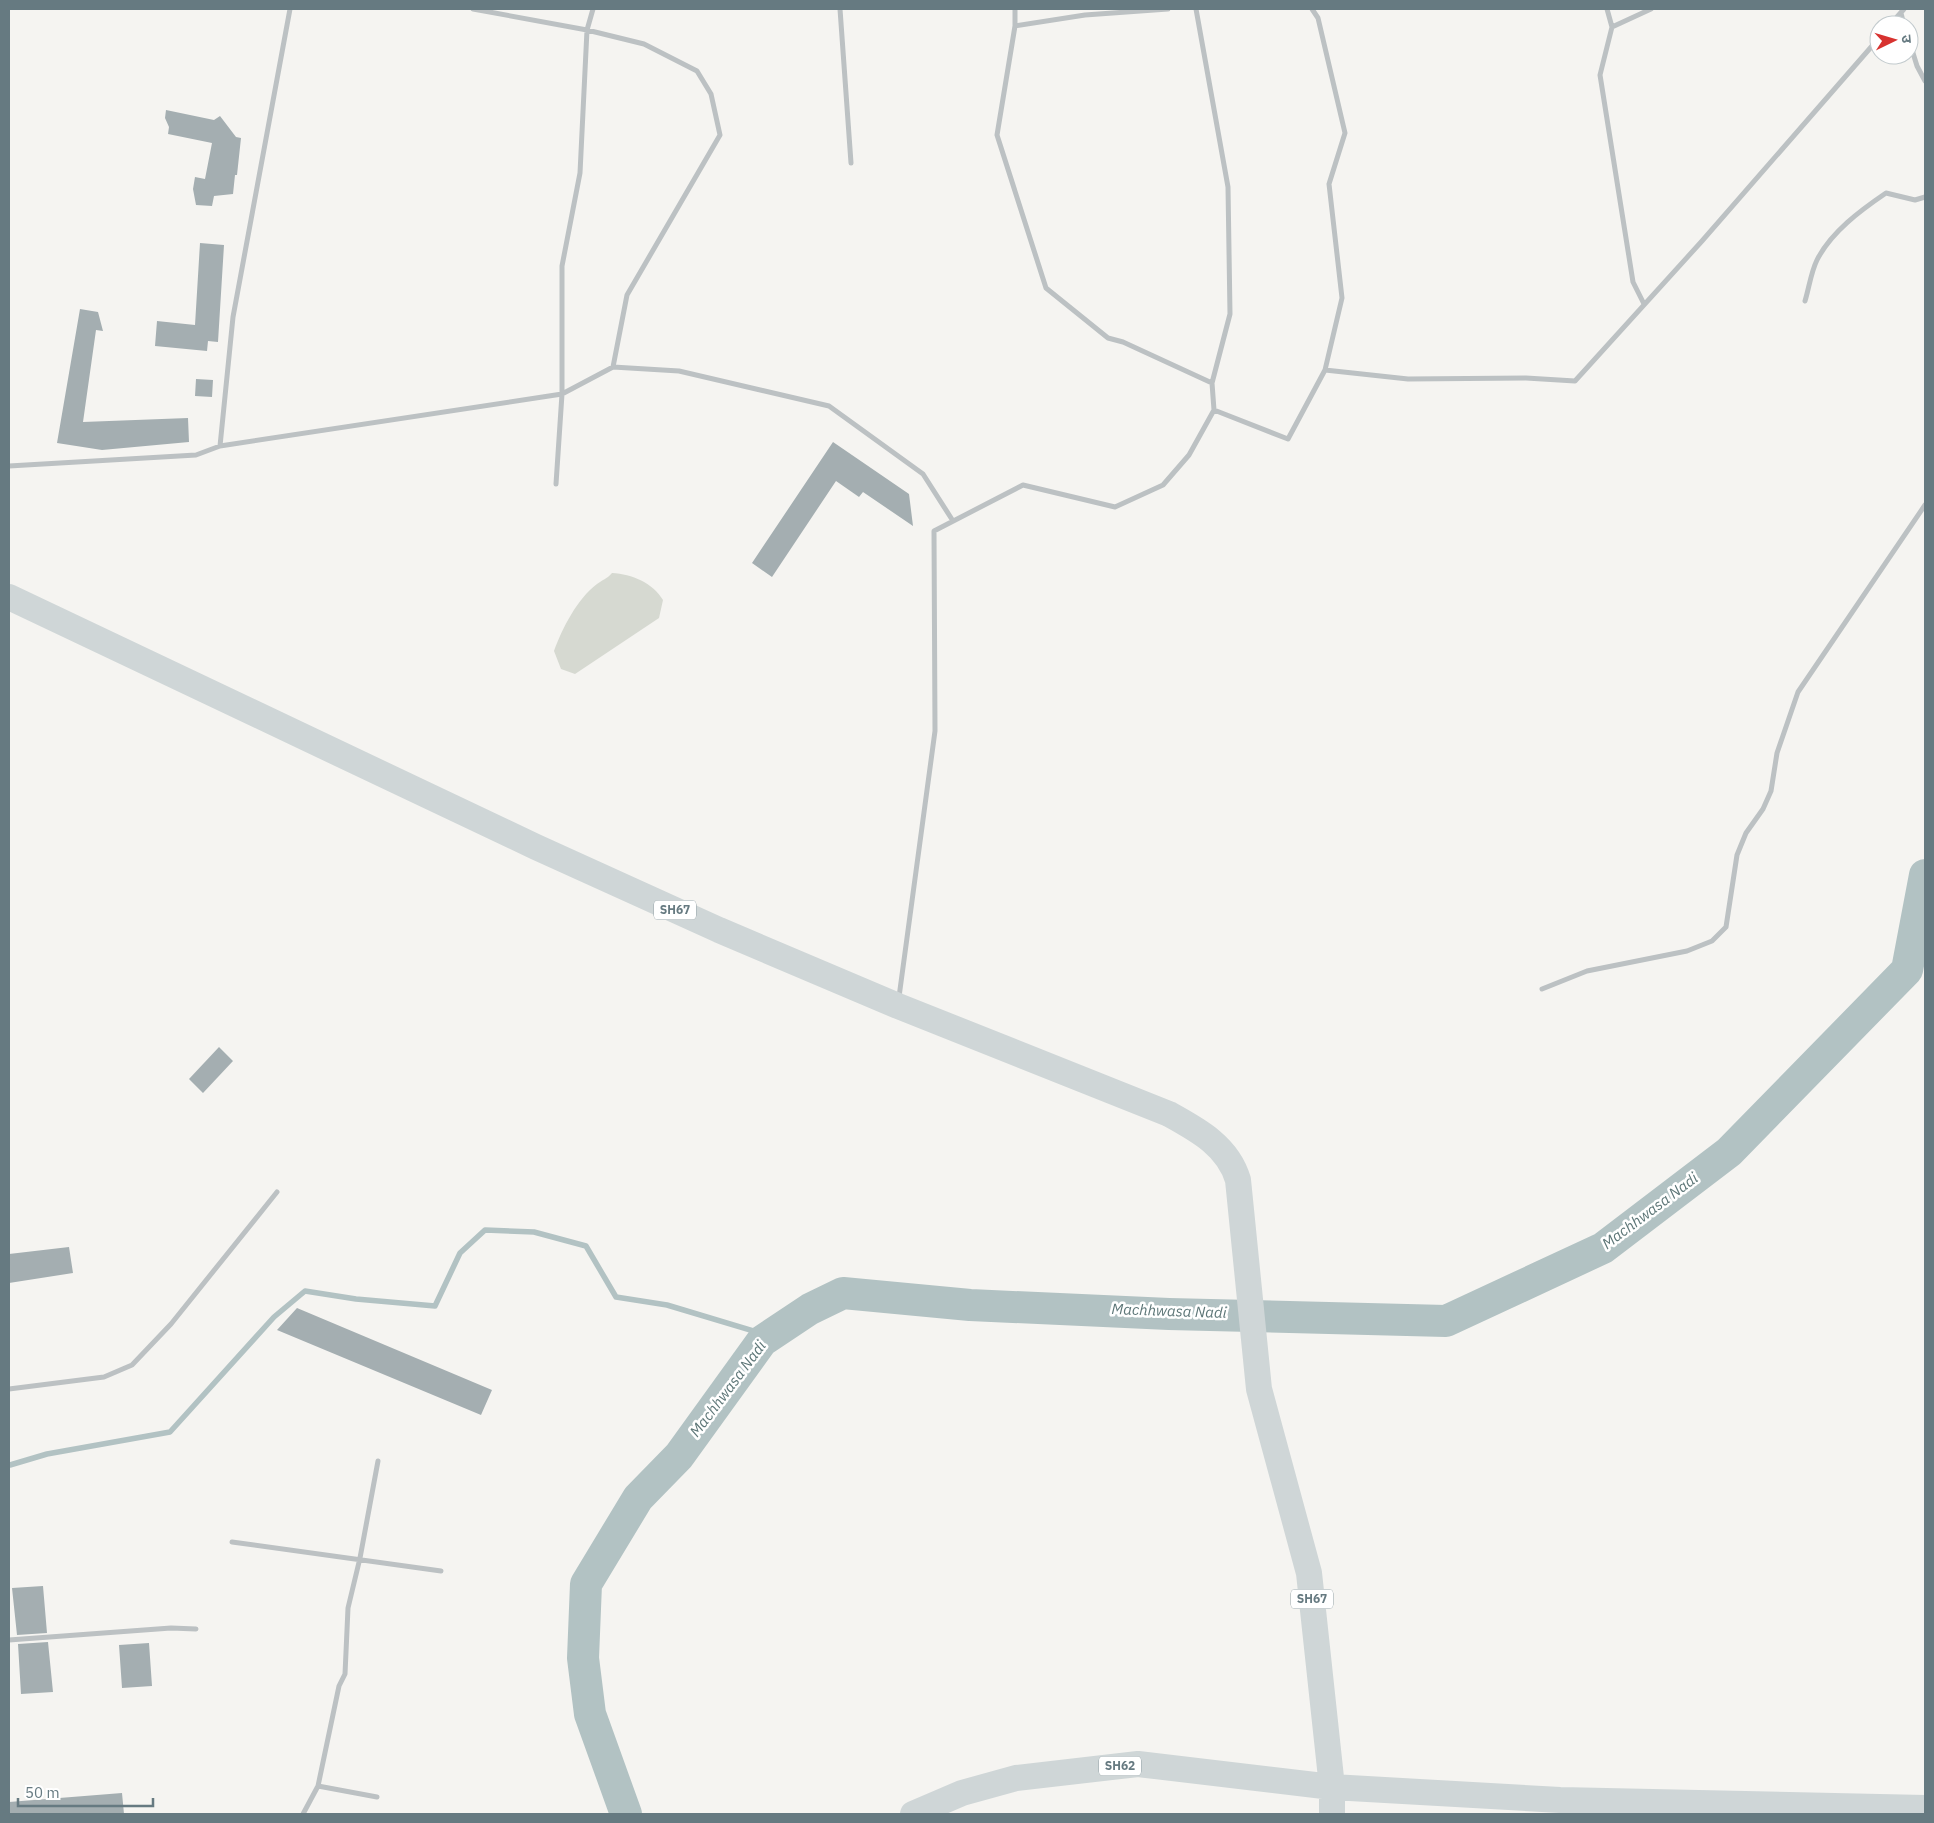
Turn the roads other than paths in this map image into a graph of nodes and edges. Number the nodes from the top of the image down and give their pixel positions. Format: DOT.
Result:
graph roads {
  1 [pos="290,9"];
  2 [pos="473,9"];
  3 [pos="593,9"];
  4 [pos="840,9"];
  5 [pos="1015,9"];
  6 [pos="1168,9"];
  7 [pos="1196,9"];
  8 [pos="1312,9"];
  9 [pos="1607,9"];
  10 [pos="1651,9"];
  11 [pos="1015,26"];
  12 [pos="1612,27"];
  13 [pos="587,30"];
  14 [pos="1869,49"];
  15 [pos="1917,65"];
  16 [pos="1925,81"];
  17 [pos="851,163"];
  18 [pos="1925,197"];
  19 [pos="1805,301"];
  20 [pos="1644,304"];
  21 [pos="613,366"];
  22 [pos="1326,370"];
  23 [pos="1212,383"];
  24 [pos="562,394"];
  25 [pos="1214,410"];
  26 [pos="220,446"];
  27 [pos="9,466"];
  28 [pos="556,484"];
  29 [pos="1925,505"];
  30 [pos="953,521"];
  31 [pos="9,597"];
  32 [pos="1542,989"];
  33 [pos="898,1006"];
  34 [pos="278,1192"];
  35 [pos="9,1389"];
  36 [pos="378,1461"];
  37 [pos="232,1542"];
  38 [pos="360,1558"];
  39 [pos="440,1571"];
  40 [pos="196,1629"];
  41 [pos="9,1640"];
  42 [pos="318,1786"];
  43 [pos="1332,1787"];
  44 [pos="377,1797"];
  45 [pos="1925,1808"];
  46 [pos="303,1814"];
  47 [pos="913,1814"];
  48 [pos="1332,1814"];
  1 -- 26 [label="street"];
  2 -- 13 [label="street"];
  3 -- 13 [label="street"];
  4 -- 17 [label="street"];
  5 -- 11 [label="street"];
  6 -- 11 [label="street"];
  7 -- 23 [label="street"];
  8 -- 22 [label="street"];
  9 -- 12 [label="street"];
  10 -- 12 [label="street"];
  11 -- 23 [label="street"];
  12 -- 20 [label="street"];
  13 -- 21 [label="street"];
  13 -- 24 [label="street"];
  14 -- 20 [label="street"];
  15 -- 16 [label="street"];
  18 -- 19 [label="street"];
  20 -- 22 [label="street"];
  21 -- 24 [label="street"];
  21 -- 30 [label="street"];
  22 -- 25 [label="street"];
  23 -- 25 [label="street"];
  24 -- 26 [label="street"];
  24 -- 28 [label="street"];
  25 -- 30 [label="street"];
  26 -- 27 [label="street"];
  29 -- 32 [label="street"];
  30 -- 33 [label="street"];
  31 -- 33 [label="main road, SH67"];
  33 -- 43 [label="main road, SH67"];
  34 -- 35 [label="street"];
  36 -- 38 [label="street"];
  37 -- 38 [label="street"];
  38 -- 39 [label="street"];
  38 -- 42 [label="street"];
  40 -- 41 [label="street"];
  42 -- 44 [label="street"];
  42 -- 46 [label="street"];
  43 -- 45 [label="main road, SH62"];
  43 -- 47 [label="main road, SH62"];
  43 -- 48 [label="main road, SH67"];
}
